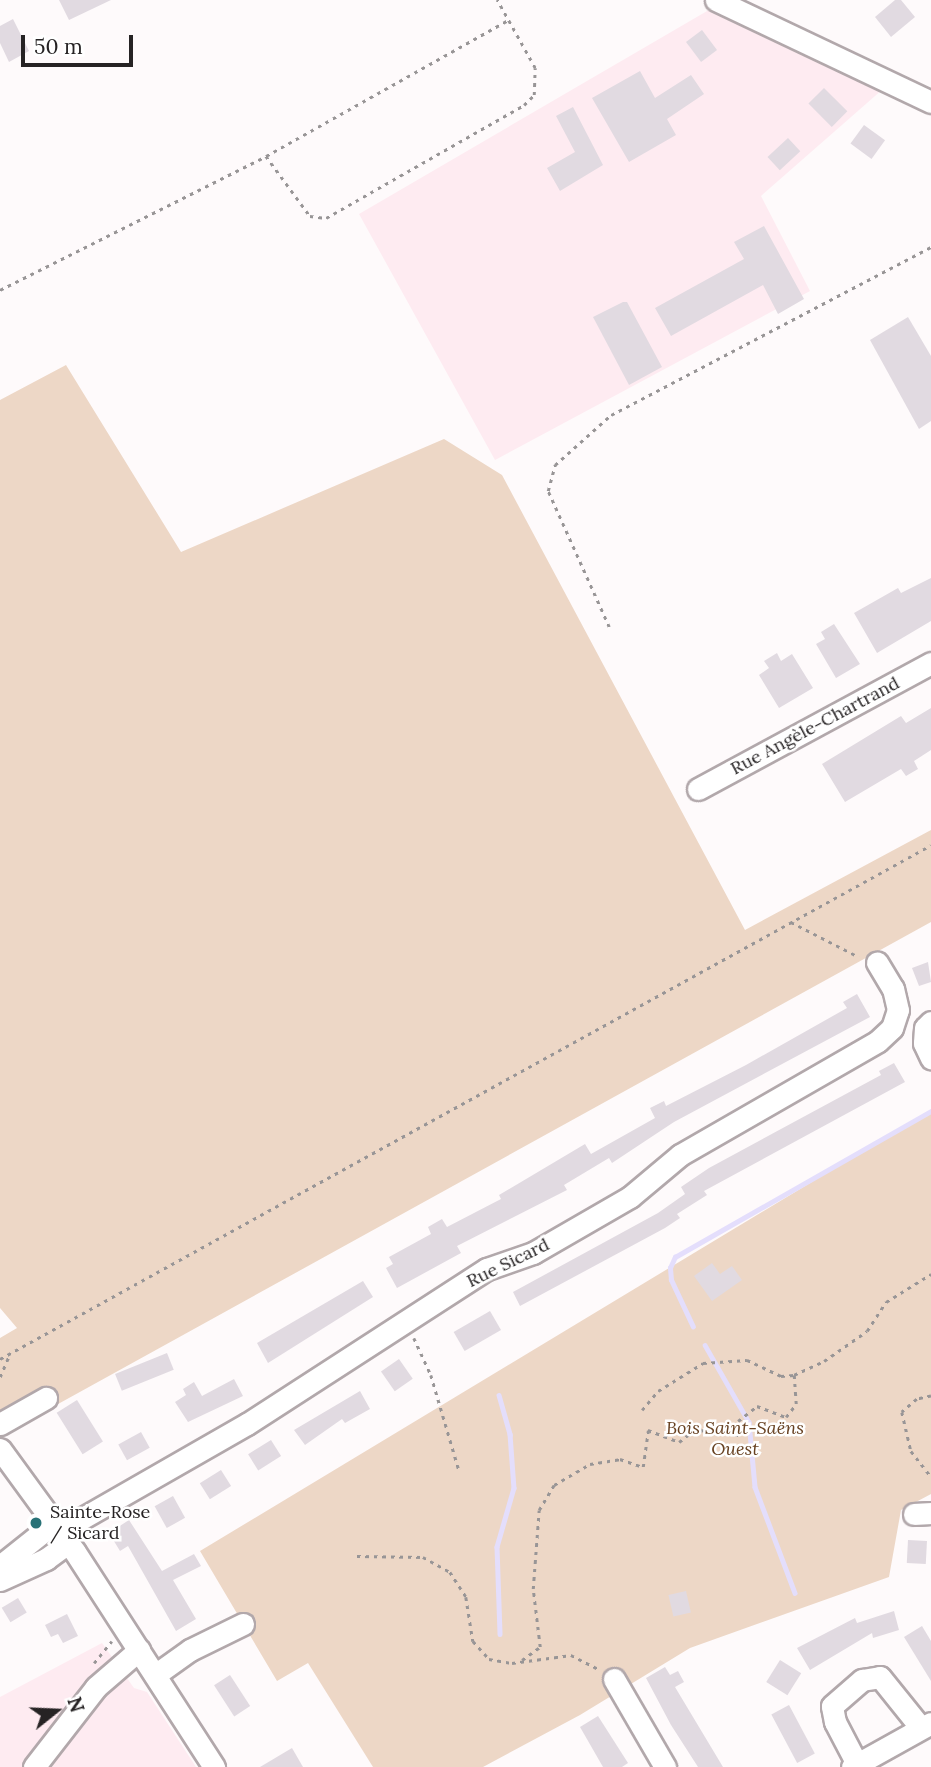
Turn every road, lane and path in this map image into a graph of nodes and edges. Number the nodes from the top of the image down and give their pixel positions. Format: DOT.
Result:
graph roads {
  1 [pos="497,0"];
  2 [pos="716,0"];
  3 [pos="509,20"];
  4 [pos="931,102"];
  5 [pos="266,156"];
  6 [pos="931,247"];
  7 [pos="0,290"];
  8 [pos="609,627"];
  9 [pos="931,663"];
  10 [pos="698,789"];
  11 [pos="931,845"];
  12 [pos="791,922"];
  13 [pos="877,962"];
  14 [pos="931,1022"];
  15 [pos="931,1058"];
  16 [pos="931,1274"];
  17 [pos="405,1321"];
  18 [pos="10,1353"];
  19 [pos="0,1359"];
  20 [pos="794,1375"];
  21 [pos="0,1377"];
  22 [pos="931,1396"];
  23 [pos="46,1398"];
  24 [pos="642,1410"];
  25 [pos="0,1424"];
  26 [pos="0,1449"];
  27 [pos="459,1470"];
  28 [pos="931,1478"];
  29 [pos="61,1532"];
  30 [pos="357,1556"];
  31 [pos="0,1566"];
  32 [pos="0,1580"];
  33 [pos="243,1623"];
  34 [pos="139,1650"];
  35 [pos="522,1660"];
  36 [pos="155,1675"];
  37 [pos="614,1679"];
  38 [pos="926,1725"];
  39 [pos="39,1765"];
  40 [pos="855,1766"];
  41 [pos="214,1767"];
  42 [pos="665,1767"];
  1 -- 3 [label="path"];
  2 -- 4 [label="street"];
  3 -- 5 [label="path"];
  3 -- 5 [label="path"];
  5 -- 7 [label="path"];
  6 -- 8 [label="path"];
  9 -- 10 [label="street, Rue Angèle-Chartrand"];
  11 -- 12 [label="path"];
  12 -- 13 [label="path"];
  12 -- 18 [label="path"];
  13 -- 17 [label="street, Rue Sicard"];
  14 -- 15 [label="street"];
  16 -- 20 [label="path"];
  17 -- 27 [label="path"];
  17 -- 29 [label="street, Rue Sicard"];
  18 -- 19 [label="path"];
  18 -- 21 [label="path"];
  20 -- 24 [label="path"];
  20 -- 35 [label="path"];
  22 -- 28 [label="path"];
  23 -- 25 [label="street"];
  26 -- 29 [label="street"];
  29 -- 31 [label="street"];
  29 -- 32 [label="street"];
  29 -- 34 [label="street"];
  30 -- 35 [label="path"];
  33 -- 36 [label="street"];
  34 -- 36 [label="street"];
  34 -- 39 [label="street"];
  35 -- 37 [label="path"];
  36 -- 41 [label="street"];
  37 -- 42 [label="street"];
  38 -- 40 [label="street"];
  38 -- 40 [label="street"];
}
